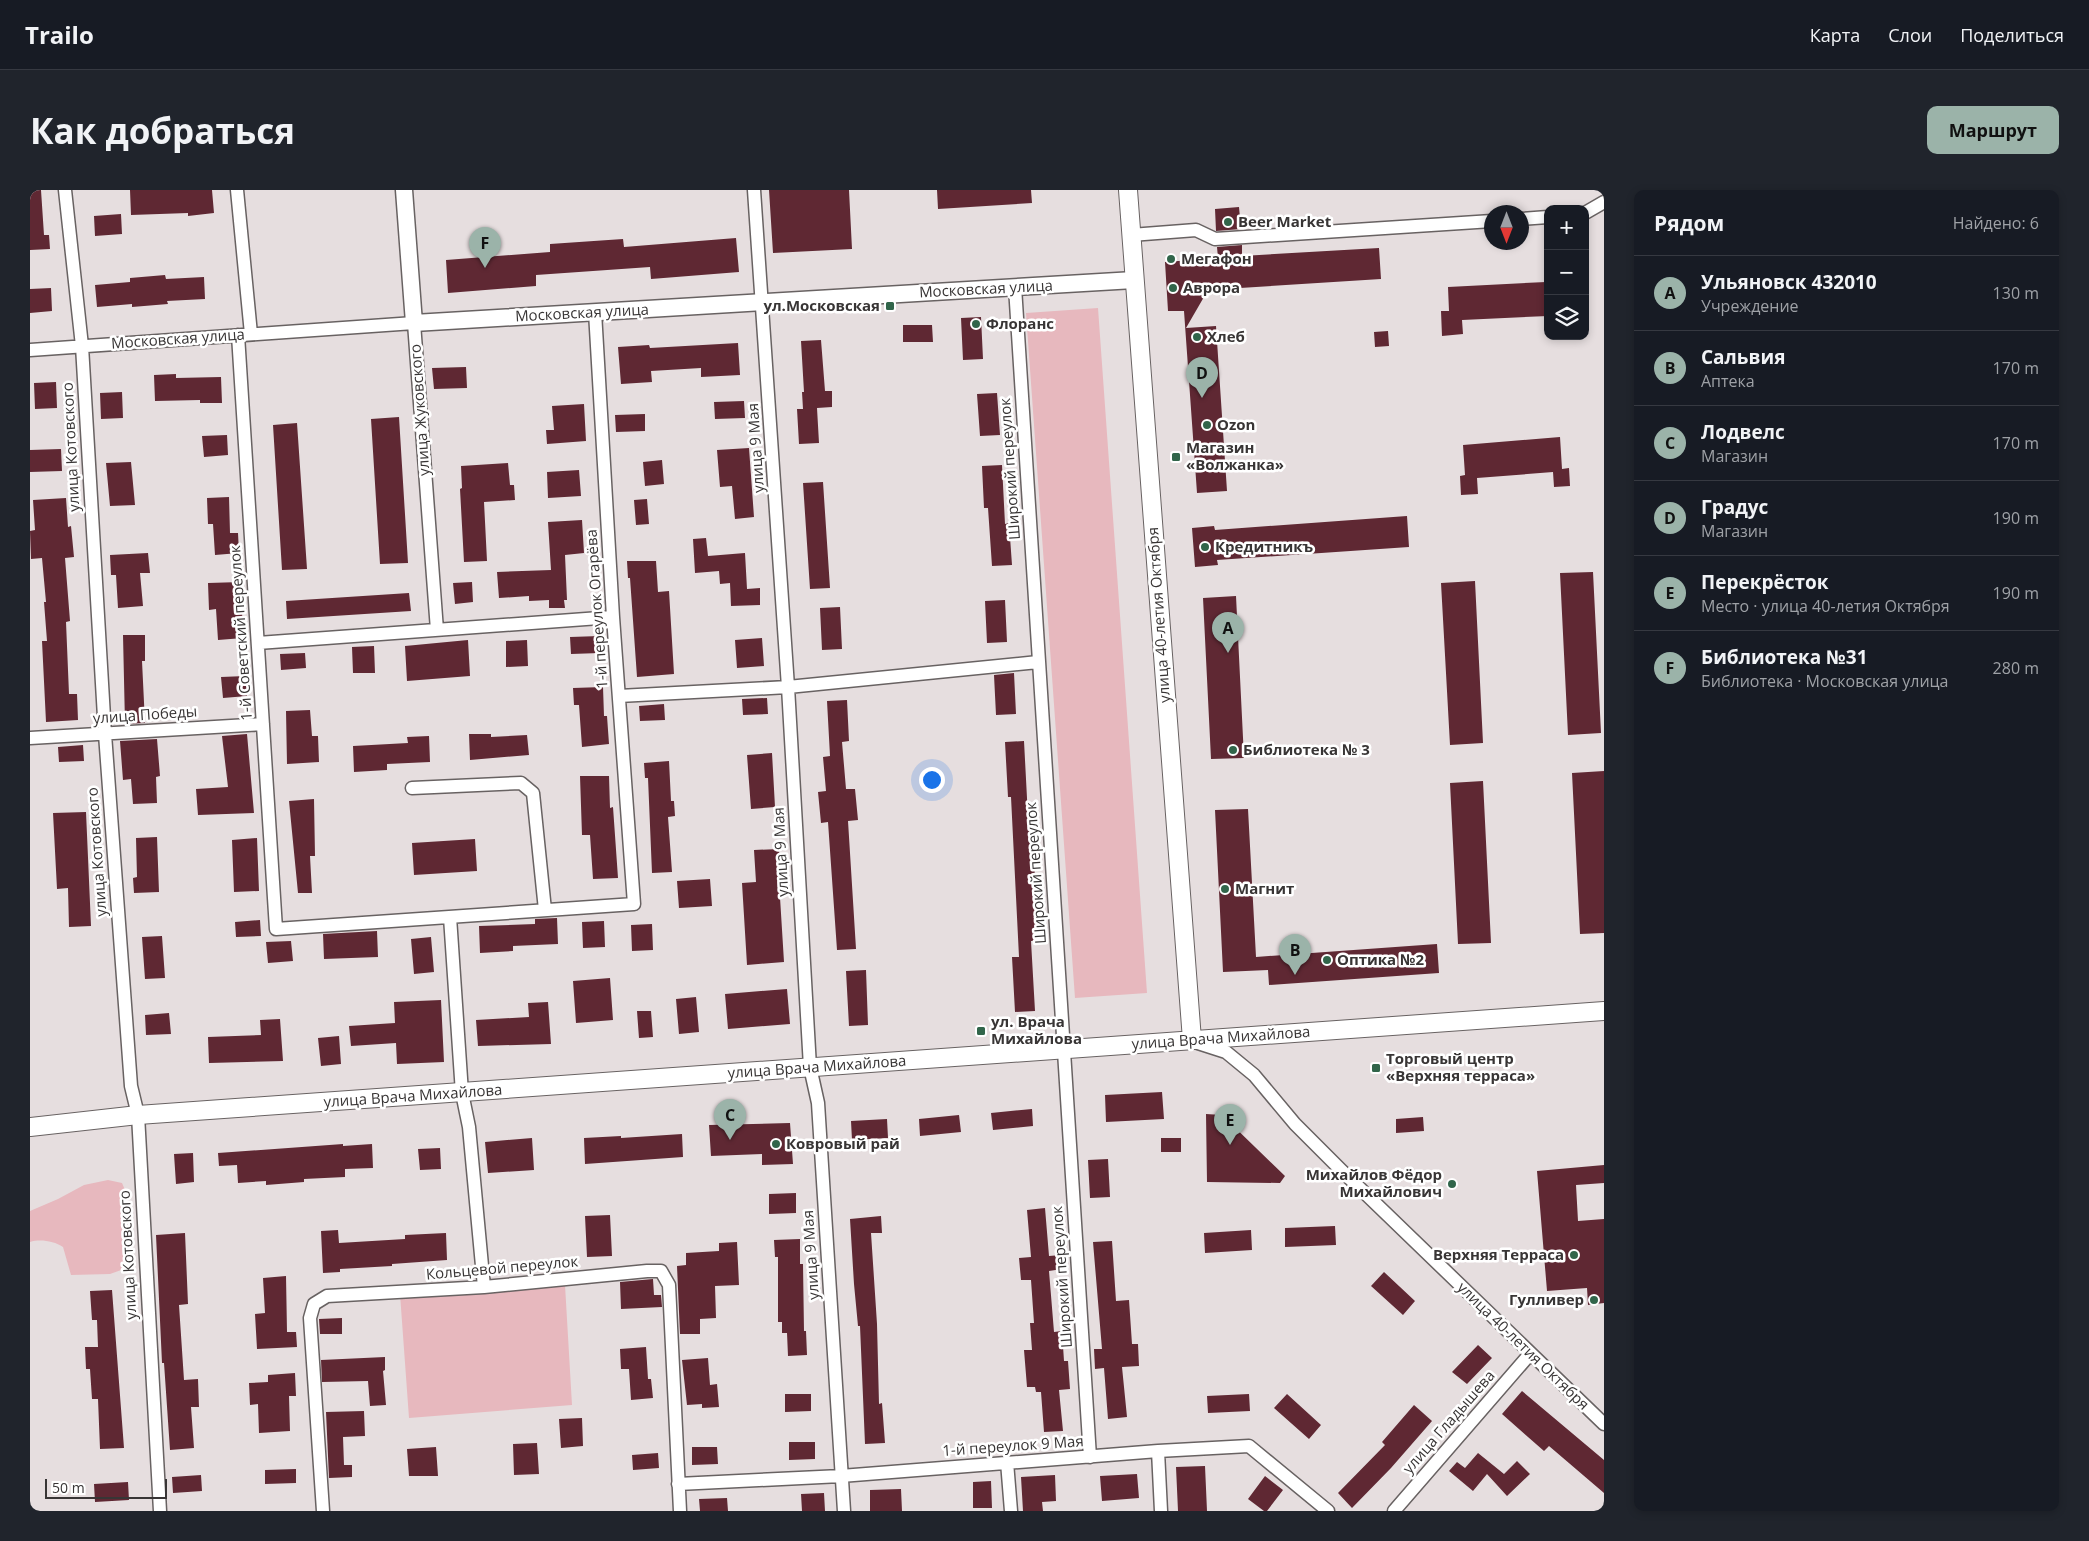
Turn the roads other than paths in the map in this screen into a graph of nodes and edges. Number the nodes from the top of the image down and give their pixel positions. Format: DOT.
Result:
graph roads {
  1 [pos="65,190"];
  2 [pos="237,190"];
  3 [pos="404,190"];
  4 [pos="754,190"];
  5 [pos="1128,190"];
  6 [pos="1604,202"];
  7 [pos="1589,211"];
  8 [pos="1544,217"];
  9 [pos="1529,218"];
  10 [pos="1484,222"];
  11 [pos="1131,235"];
  12 [pos="1134,280"];
  13 [pos="1015,287"];
  14 [pos="763,302"];
  15 [pos="595,312"];
  16 [pos="414,323"];
  17 [pos="251,334"];
  18 [pos="238,335"];
  19 [pos="82,346"];
  20 [pos="30,350"];
  21 [pos="613,617"];
  22 [pos="437,630"];
  23 [pos="258,643"];
  24 [pos="1038,662"];
  25 [pos="788,687"];
  26 [pos="619,696"];
  27 [pos="263,724"];
  28 [pos="105,734"];
  29 [pos="30,738"];
  30 [pos="412,788"];
  31 [pos="545,910"];
  32 [pos="450,917"];
  33 [pos="1604,1011"];
  34 [pos="1192,1040"];
  35 [pos="1063,1049"];
  36 [pos="810,1067"];
  37 [pos="462,1093"];
  38 [pos="138,1115"];
  39 [pos="31,1126"];
  40 [pos="484,1287"];
  41 [pos="1530,1354"];
  42 [pos="1604,1424"];
  43 [pos="1158,1451"];
  44 [pos="1090,1457"];
  45 [pos="1007,1462"];
  46 [pos="841,1476"];
  47 [pos="678,1484"];
  48 [pos="160,1511"];
  49 [pos="323,1511"];
  50 [pos="680,1511"];
  51 [pos="844,1511"];
  52 [pos="1011,1511"];
  53 [pos="1160,1511"];
  54 [pos="1328,1511"];
  55 [pos="1394,1511"];
  1 -- 19 [label="street, улица Котовского"];
  2 -- 17 [label="street"];
  3 -- 16 [label="street, улица Жуковского"];
  4 -- 14 [label="street, улица 9 Мая"];
  5 -- 11 [label="main road, улица 40-летия Октября"];
  6 -- 7 [label="street"];
  8 -- 9 [label="street"];
  10 -- 11 [label="street"];
  11 -- 12 [label="main road, улица 40-летия Октября"];
  12 -- 13 [label="street, Московская улица"];
  12 -- 34 [label="main road, улица 40-летия Октября"];
  13 -- 14 [label="street, Московская улица"];
  13 -- 24 [label="street, Широкий переулок"];
  14 -- 15 [label="street, Московская улица"];
  14 -- 25 [label="street, улица 9 Мая"];
  15 -- 16 [label="street, Московская улица"];
  15 -- 21 [label="street, 1-й переулок Огарёва"];
  16 -- 17 [label="street, Московская улица"];
  16 -- 22 [label="street, улица Жуковского"];
  17 -- 18 [label="street, Московская улица"];
  18 -- 19 [label="street, Московская улица"];
  18 -- 23 [label="street, 1-й Советский переулок"];
  19 -- 20 [label="street, Московская улица"];
  19 -- 28 [label="street, улица Котовского"];
  21 -- 22 [label="street"];
  21 -- 26 [label="street, 1-й переулок Огарёва"];
  22 -- 23 [label="street"];
  23 -- 27 [label="street, 1-й Советский переулок"];
  24 -- 25 [label="street"];
  24 -- 35 [label="street, Широкий переулок"];
  25 -- 26 [label="street"];
  25 -- 36 [label="street, улица 9 Мая"];
  26 -- 31 [label="street, 1-й переулок Огарёва"];
  27 -- 28 [label="street, улица Победы"];
  27 -- 32 [label="street, 1-й Советский переулок"];
  28 -- 29 [label="street, улица Победы"];
  28 -- 38 [label="street, улица Котовского"];
  30 -- 31 [label="street"];
  31 -- 32 [label="street"];
  32 -- 37 [label="street"];
  33 -- 34 [label="main road, улица Врача Михайлова"];
  34 -- 35 [label="main road, улица Врача Михайлова"];
  34 -- 41 [label="street, улица 40-летия Октября"];
  35 -- 36 [label="main road, улица Врача Михайлова"];
  35 -- 44 [label="street, Широкий переулок"];
  36 -- 37 [label="main road, улица Врача Михайлова"];
  36 -- 46 [label="street, улица 9 Мая"];
  37 -- 38 [label="main road, улица Врача Михайлова"];
  37 -- 40 [label="street"];
  38 -- 39 [label="main road, улица Врача Михайлова"];
  38 -- 48 [label="street, улица Котовского"];
  40 -- 47 [label="street, Кольцевой переулок"];
  40 -- 49 [label="street, Кольцевой переулок"];
  41 -- 42 [label="street, улица 40-летия Октября"];
  41 -- 55 [label="street, улица Гладышева"];
  43 -- 44 [label="street, 1-й переулок 9 Мая"];
  43 -- 53 [label="street"];
  43 -- 54 [label="street, 1-й переулок 9 Мая"];
  44 -- 45 [label="street, 1-й переулок 9 Мая"];
  45 -- 46 [label="street, 1-й переулок 9 Мая"];
  45 -- 52 [label="street"];
  46 -- 47 [label="street, 1-й переулок 9 Мая"];
  46 -- 51 [label="street, улица 9 Мая"];
  47 -- 50 [label="street, Кольцевой переулок"];
}
